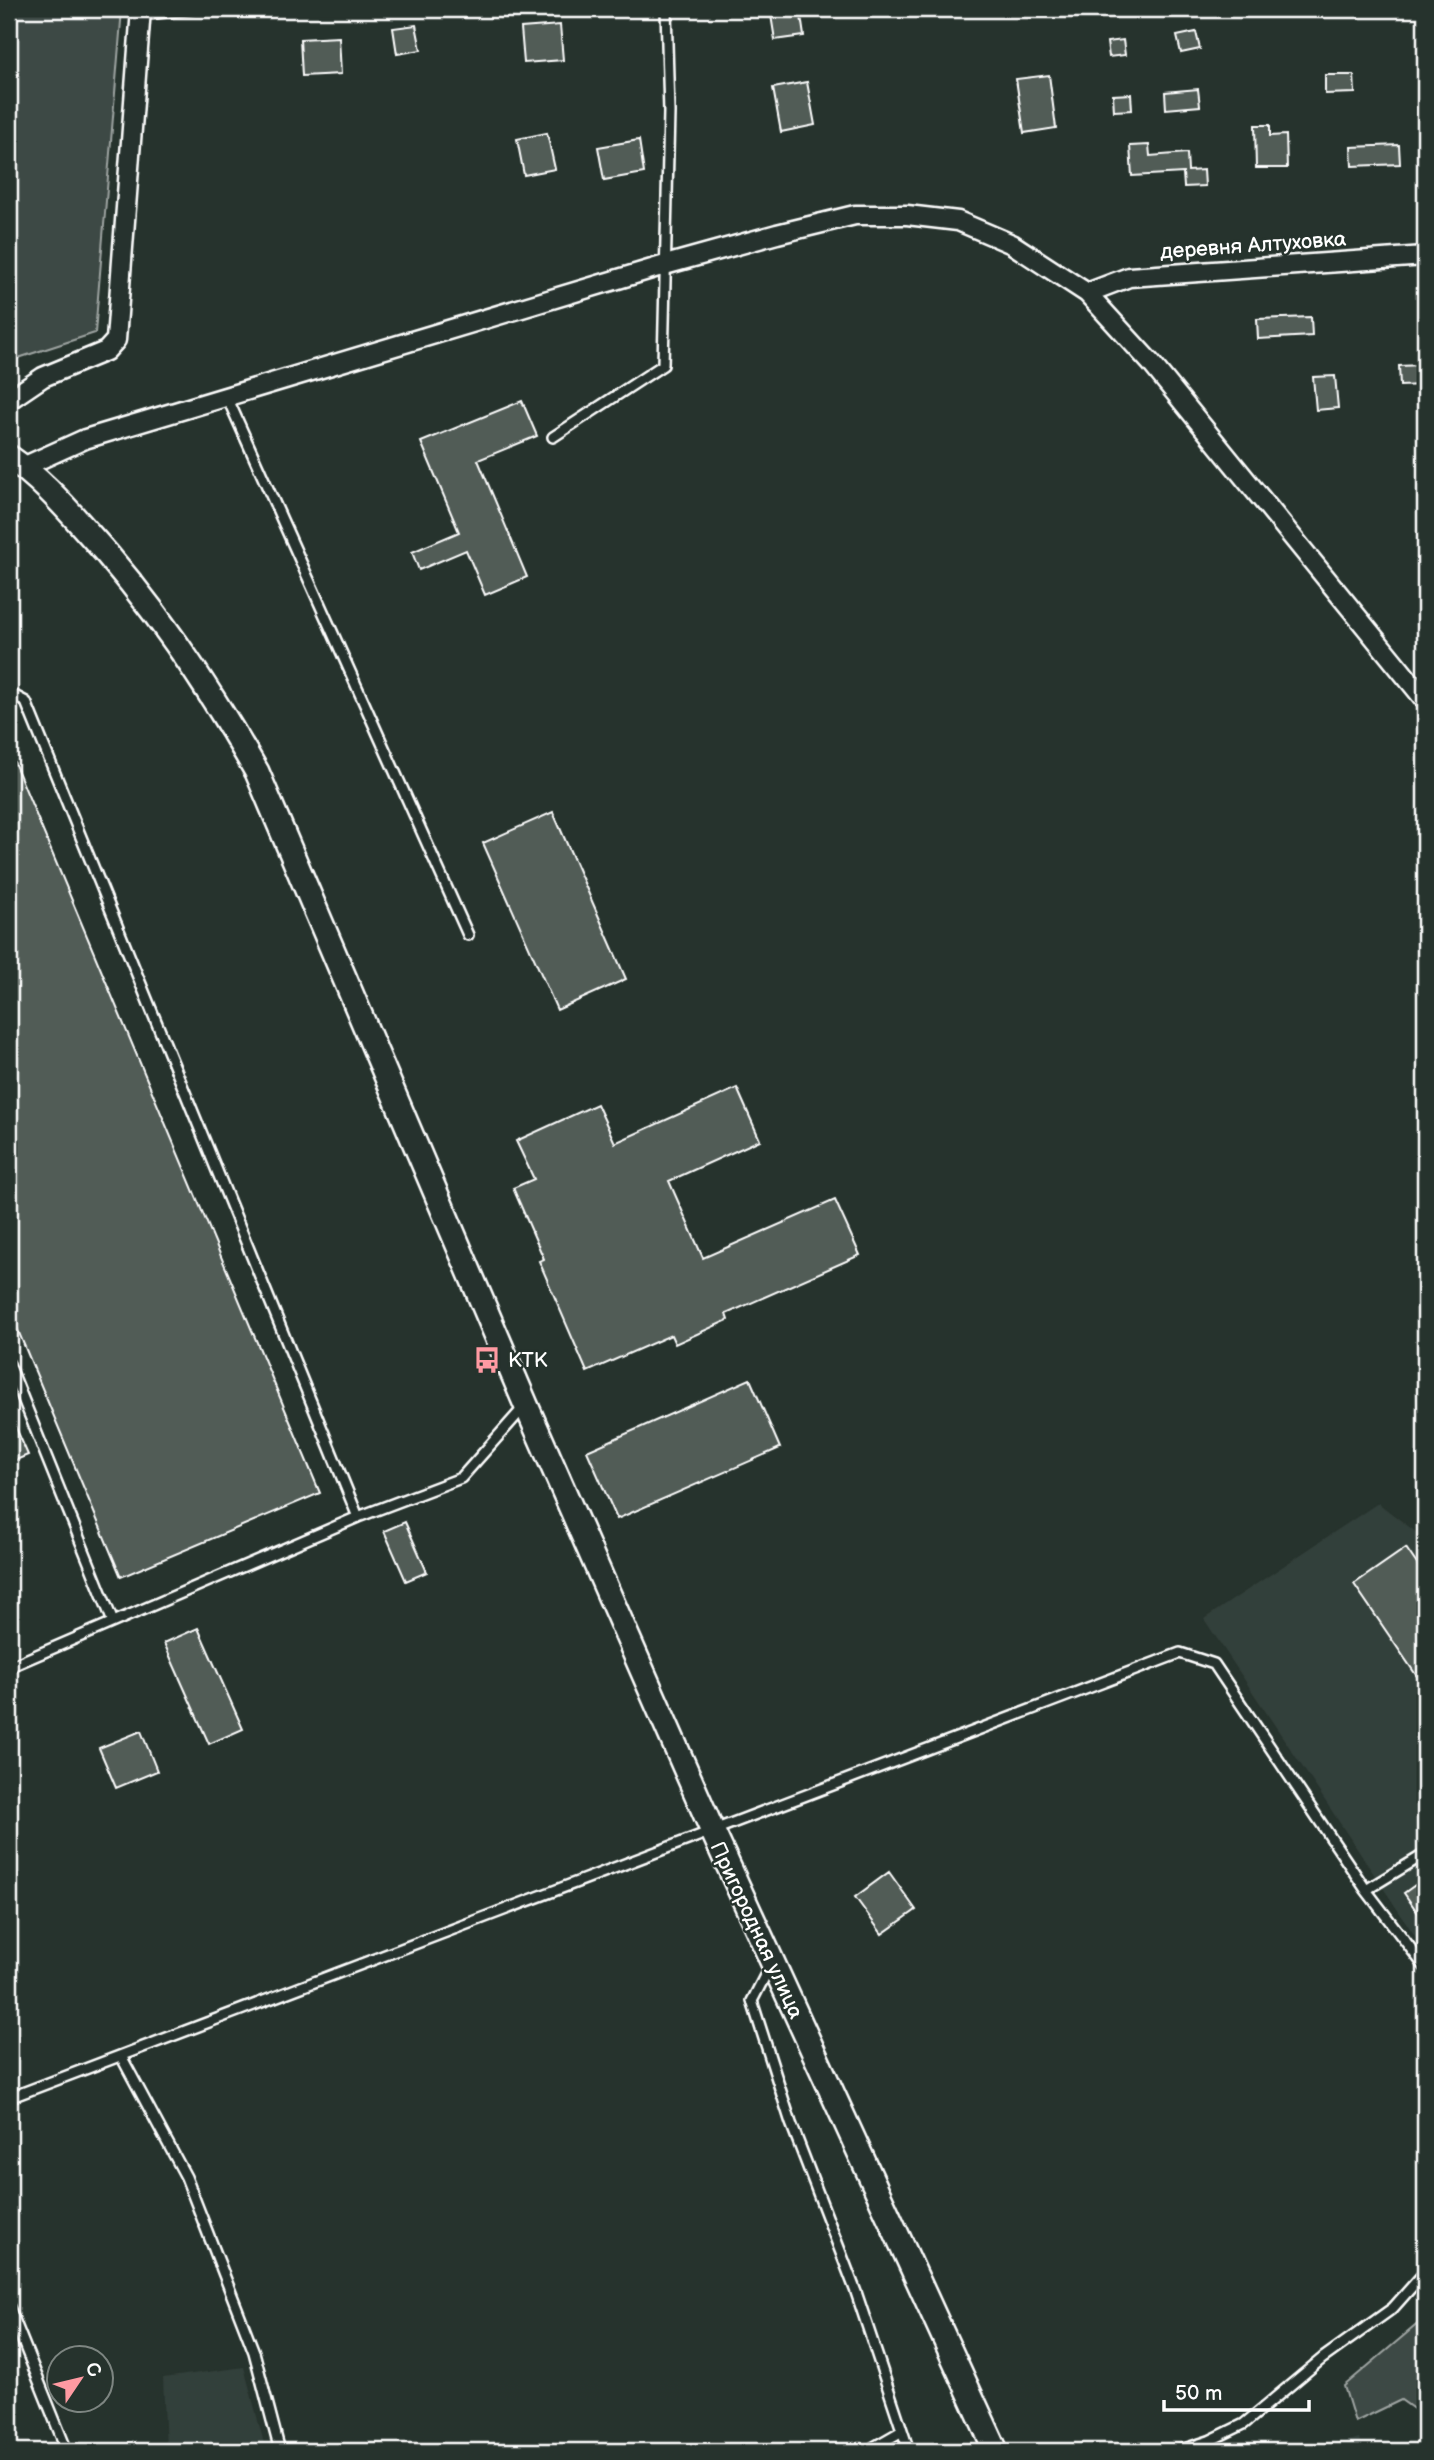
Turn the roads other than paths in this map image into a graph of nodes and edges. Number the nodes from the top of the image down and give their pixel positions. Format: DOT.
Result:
graph roads {
  1 [pos="192,9"];
  2 [pos="666,9"];
  3 [pos="141,12"];
  4 [pos="1425,256"];
  5 [pos="665,265"];
  6 [pos="1087,293"];
  7 [pos="227,397"];
  8 [pos="9,400"];
  9 [pos="553,437"];
  10 [pos="16,462"];
  11 [pos="9,693"];
  12 [pos="1425,700"];
  13 [pos="468,935"];
  14 [pos="9,1364"];
  15 [pos="526,1405"];
  16 [pos="358,1517"];
  17 [pos="113,1622"];
  18 [pos="9,1667"];
  19 [pos="713,1832"];
  20 [pos="1425,1854"];
  21 [pos="1366,1890"];
  22 [pos="772,1962"];
  23 [pos="1425,1967"];
  24 [pos="121,2056"];
  25 [pos="9,2098"];
  26 [pos="1425,2272"];
  27 [pos="9,2307"];
  28 [pos="902,2431"];
  29 [pos="67,2451"];
  30 [pos="280,2451"];
  31 [pos="867,2451"];
  32 [pos="909,2451"];
  33 [pos="996,2451"];
  34 [pos="1178,2451"];
  1 -- 3 [label="lane"];
  2 -- 5 [label="lane"];
  3 -- 8 [label="street"];
  4 -- 6 [label="street, деревня Алтуховка"];
  5 -- 6 [label="street"];
  5 -- 7 [label="street"];
  5 -- 9 [label="lane"];
  6 -- 12 [label="street"];
  7 -- 10 [label="street"];
  7 -- 13 [label="lane"];
  10 -- 15 [label="street, Пригородная улица"];
  11 -- 16 [label="lane"];
  14 -- 17 [label="lane"];
  15 -- 16 [label="lane"];
  15 -- 19 [label="street, Пригородная улица"];
  16 -- 17 [label="lane"];
  17 -- 18 [label="lane"];
  19 -- 21 [label="lane"];
  19 -- 22 [label="street, Пригородная улица"];
  19 -- 24 [label="lane"];
  20 -- 21 [label="lane"];
  21 -- 23 [label="lane"];
  22 -- 28 [label="lane"];
  22 -- 33 [label="street, Пригородная улица"];
  24 -- 25 [label="lane"];
  24 -- 30 [label="lane"];
  26 -- 34 [label="lane"];
  27 -- 29 [label="lane"];
  28 -- 31 [label="lane"];
  28 -- 32 [label="lane"];
}
